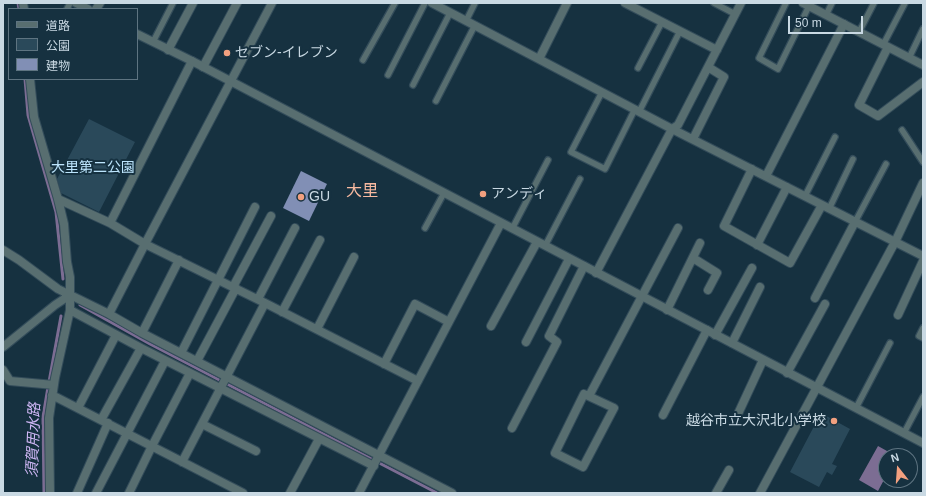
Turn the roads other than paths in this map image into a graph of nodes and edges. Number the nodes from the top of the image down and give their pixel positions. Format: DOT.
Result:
graph roads {
  1 [pos="76,3"];
  2 [pos="173,3"];
  3 [pos="193,3"];
  4 [pos="237,3"];
  5 [pos="272,3"];
  6 [pos="395,3"];
  7 [pos="425,3"];
  8 [pos="432,3"];
  9 [pos="475,3"];
  10 [pos="567,3"];
  11 [pos="625,3"];
  12 [pos="714,3"];
  13 [pos="741,3"];
  14 [pos="786,3"];
  15 [pos="832,3"];
  16 [pos="874,3"];
  17 [pos="905,3"];
  18 [pos="806,4"];
  19 [pos="443,5"];
  20 [pos="86,8"];
  21 [pos="450,13"];
  22 [pos="735,14"];
  23 [pos="826,15"];
  24 [pos="466,21"];
  25 [pos="662,22"];
  26 [pos="844,24"];
  27 [pos="475,25"];
  28 [pos="923,29"];
  29 [pos="680,31"];
  30 [pos="859,32"];
  31 [pos="138,34"];
  32 [pos="153,42"];
  33 [pos="886,46"];
  34 [pos="168,50"];
  35 [pos="716,50"];
  36 [pos="909,58"];
  37 [pos="539,59"];
  38 [pos="363,60"];
  39 [pos="192,61"];
  40 [pos="923,65"];
  41 [pos="203,67"];
  42 [pos="708,67"];
  43 [pos="638,68"];
  44 [pos="388,75"];
  45 [pos="30,80"];
  46 [pos="230,82"];
  47 [pos="923,82"];
  48 [pos="413,85"];
  49 [pos="602,92"];
  50 [pos="436,101"];
  51 [pos="637,110"];
  52 [pos="672,128"];
  53 [pos="902,130"];
  54 [pos="835,137"];
  55 [pos="693,140"];
  56 [pos="853,159"];
  57 [pos="548,160"];
  58 [pos="923,162"];
  59 [pos="886,164"];
  60 [pos="752,169"];
  61 [pos="766,176"];
  62 [pos="580,179"];
  63 [pos="923,183"];
  64 [pos="787,187"];
  65 [pos="444,193"];
  66 [pos="805,196"];
  67 [pos="58,199"];
  68 [pos="255,207"];
  69 [pos="826,207"];
  70 [pos="271,216"];
  71 [pos="855,222"];
  72 [pos="110,223"];
  73 [pos="501,223"];
  74 [pos="295,228"];
  75 [pos="425,228"];
  76 [pos="678,228"];
  77 [pos="512,229"];
  78 [pos="320,240"];
  79 [pos="537,242"];
  80 [pos="895,242"];
  81 [pos="700,243"];
  82 [pos="145,244"];
  83 [pos="757,245"];
  84 [pos="545,246"];
  85 [pos="3,250"];
  86 [pos="923,256"];
  87 [pos="354,257"];
  88 [pos="569,258"];
  89 [pos="693,258"];
  90 [pos="179,260"];
  91 [pos="923,261"];
  92 [pos="584,266"];
  93 [pos="752,268"];
  94 [pos="596,273"];
  95 [pos="219,280"];
  96 [pos="760,287"];
  97 [pos="234,288"];
  98 [pos="708,290"];
  99 [pos="70,295"];
  100 [pos="643,297"];
  101 [pos="815,298"];
  102 [pos="262,301"];
  103 [pos="825,304"];
  104 [pos="70,310"];
  105 [pos="667,310"];
  106 [pos="282,312"];
  107 [pos="109,314"];
  108 [pos="898,315"];
  109 [pos="449,322"];
  110 [pos="492,326"];
  111 [pos="923,328"];
  112 [pos="317,329"];
  113 [pos="707,330"];
  114 [pos="142,333"];
  115 [pos="116,335"];
  116 [pos="715,335"];
  117 [pos="923,338"];
  118 [pos="526,342"];
  119 [pos="732,343"];
  120 [pos="890,343"];
  121 [pos="3,347"];
  122 [pos="141,348"];
  123 [pos="182,353"];
  124 [pos="763,360"];
  125 [pos="165,361"];
  126 [pos="197,361"];
  127 [pos="384,364"];
  128 [pos="3,370"];
  129 [pos="787,372"];
  130 [pos="190,373"];
  131 [pos="226,376"];
  132 [pos="418,381"];
  133 [pos="54,385"];
  134 [pos="816,387"];
  135 [pos="220,388"];
  136 [pos="52,395"];
  137 [pos="589,396"];
  138 [pos="923,397"];
  139 [pos="78,408"];
  140 [pos="856,408"];
  141 [pos="663,415"];
  142 [pos="736,416"];
  143 [pos="104,421"];
  144 [pos="202,424"];
  145 [pos="512,428"];
  146 [pos="127,433"];
  147 [pos="904,433"];
  148 [pos="319,439"];
  149 [pos="923,443"];
  150 [pos="152,446"];
  151 [pos="256,451"];
  152 [pos="379,456"];
  153 [pos="182,462"];
  154 [pos="374,466"];
  155 [pos="729,470"];
  156 [pos="50,493"];
  157 [pos="77,493"];
  158 [pos="96,493"];
  159 [pos="129,493"];
  160 [pos="243,493"];
  161 [pos="290,493"];
  162 [pos="359,493"];
  163 [pos="452,493"];
  164 [pos="716,493"];
  165 [pos="760,493"];
  1 -- 20 [label="street"];
  2 -- 32 [label="lane"];
  3 -- 34 [label="street"];
  4 -- 41 [label="street"];
  5 -- 46 [label="street"];
  6 -- 38 [label="lane"];
  7 -- 44 [label="lane"];
  8 -- 19 [label="street"];
  9 -- 24 [label="lane"];
  10 -- 37 [label="street"];
  11 -- 25 [label="street"];
  12 -- 22 [label="lane"];
  13 -- 22 [label="street"];
  14 -- 18 [label="lane"];
  15 -- 23 [label="lane"];
  16 -- 30 [label="lane"];
  17 -- 33 [label="lane"];
  18 -- 23 [label="street"];
  19 -- 21 [label="street"];
  21 -- 24 [label="street"];
  21 -- 48 [label="lane"];
  22 -- 35 [label="street"];
  23 -- 26 [label="street"];
  24 -- 27 [label="street"];
  25 -- 29 [label="street"];
  25 -- 43 [label="lane"];
  26 -- 30 [label="street"];
  26 -- 61 [label="street"];
  27 -- 37 [label="street"];
  27 -- 50 [label="lane"];
  28 -- 36 [label="lane"];
  29 -- 35 [label="street"];
  29 -- 51 [label="lane"];
  30 -- 33 [label="street"];
  31 -- 32 [label="street"];
  32 -- 34 [label="street"];
  33 -- 36 [label="street"];
  33 -- 47 [label="street"];
  34 -- 39 [label="street"];
  35 -- 42 [label="street"];
  36 -- 40 [label="street"];
  37 -- 49 [label="street"];
  39 -- 41 [label="street"];
  39 -- 72 [label="street"];
  41 -- 46 [label="street"];
  42 -- 52 [label="street"];
  42 -- 55 [label="street"];
  45 -- 67 [label="street"];
  46 -- 65 [label="street"];
  46 -- 82 [label="street"];
  49 -- 51 [label="street"];
  49 -- 51 [label="lane"];
  51 -- 52 [label="street"];
  52 -- 55 [label="street"];
  52 -- 94 [label="street"];
  53 -- 58 [label="lane"];
  54 -- 66 [label="lane"];
  55 -- 60 [label="street"];
  56 -- 69 [label="lane"];
  57 -- 77 [label="lane"];
  59 -- 71 [label="lane"];
  60 -- 61 [label="street"];
  60 -- 83 [label="street"];
  61 -- 64 [label="street"];
  62 -- 84 [label="lane"];
  63 -- 80 [label="street"];
  64 -- 66 [label="street"];
  64 -- 83 [label="street"];
  65 -- 73 [label="street"];
  65 -- 75 [label="lane"];
  66 -- 69 [label="street"];
  67 -- 72 [label="street"];
  67 -- 99 [label="street"];
  68 -- 95 [label="street"];
  69 -- 71 [label="street"];
  69 -- 83 [label="street"];
  70 -- 97 [label="street"];
  71 -- 80 [label="street"];
  71 -- 101 [label="street"];
  72 -- 82 [label="street"];
  73 -- 77 [label="street"];
  73 -- 109 [label="street"];
  74 -- 102 [label="street"];
  76 -- 100 [label="street"];
  77 -- 79 [label="street"];
  78 -- 106 [label="street"];
  79 -- 84 [label="street"];
  79 -- 110 [label="street"];
  80 -- 86 [label="street"];
  80 -- 134 [label="street"];
  81 -- 89 [label="street"];
  82 -- 90 [label="street"];
  82 -- 107 [label="street"];
  84 -- 88 [label="street"];
  85 -- 99 [label="street"];
  87 -- 112 [label="street"];
  88 -- 92 [label="street"];
  88 -- 118 [label="street"];
  89 -- 98 [label="street"];
  89 -- 105 [label="street"];
  90 -- 95 [label="street"];
  90 -- 114 [label="street"];
  91 -- 108 [label="street"];
  92 -- 94 [label="street"];
  92 -- 145 [label="street"];
  93 -- 116 [label="street"];
  94 -- 100 [label="street"];
  95 -- 97 [label="street"];
  95 -- 123 [label="street"];
  96 -- 119 [label="street"];
  97 -- 102 [label="street"];
  97 -- 126 [label="street"];
  99 -- 104 [label="street"];
  99 -- 107 [label="street"];
  99 -- 121 [label="street"];
  100 -- 105 [label="street"];
  100 -- 137 [label="street"];
  102 -- 106 [label="street"];
  102 -- 131 [label="street"];
  103 -- 129 [label="street"];
  104 -- 115 [label="street"];
  104 -- 133 [label="street"];
  105 -- 113 [label="street"];
  106 -- 112 [label="street"];
  107 -- 114 [label="street"];
  109 -- 127 [label="street"];
  109 -- 132 [label="street"];
  111 -- 117 [label="lane"];
  112 -- 127 [label="street"];
  113 -- 116 [label="street"];
  113 -- 141 [label="street"];
  114 -- 123 [label="street"];
  115 -- 122 [label="street"];
  115 -- 139 [label="street"];
  116 -- 119 [label="street"];
  119 -- 124 [label="street"];
  120 -- 140 [label="lane"];
  122 -- 125 [label="street"];
  122 -- 143 [label="street"];
  123 -- 126 [label="street"];
  124 -- 129 [label="street"];
  124 -- 142 [label="street"];
  125 -- 130 [label="street"];
  125 -- 146 [label="street"];
  126 -- 131 [label="street"];
  127 -- 132 [label="street"];
  128 -- 133 [label="street"];
  129 -- 134 [label="street"];
  130 -- 135 [label="street"];
  130 -- 150 [label="street"];
  131 -- 135 [label="street"];
  131 -- 152 [label="street"];
  132 -- 152 [label="street"];
  133 -- 136 [label="street"];
  134 -- 140 [label="street"];
  134 -- 165 [label="street"];
  135 -- 144 [label="street"];
  135 -- 148 [label="street"];
  136 -- 139 [label="street"];
  136 -- 156 [label="street"];
  137 -- 137 [label="street"];
  138 -- 147 [label="lane"];
  139 -- 143 [label="street"];
  140 -- 147 [label="street"];
  143 -- 146 [label="street"];
  143 -- 157 [label="street"];
  144 -- 151 [label="street"];
  144 -- 153 [label="street"];
  146 -- 150 [label="street"];
  146 -- 158 [label="street"];
  147 -- 149 [label="street"];
  148 -- 154 [label="street"];
  148 -- 161 [label="street"];
  150 -- 153 [label="street"];
  150 -- 159 [label="street"];
  152 -- 154 [label="street"];
  152 -- 163 [label="street"];
  153 -- 160 [label="street"];
  154 -- 162 [label="street"];
  155 -- 164 [label="street"];
}
